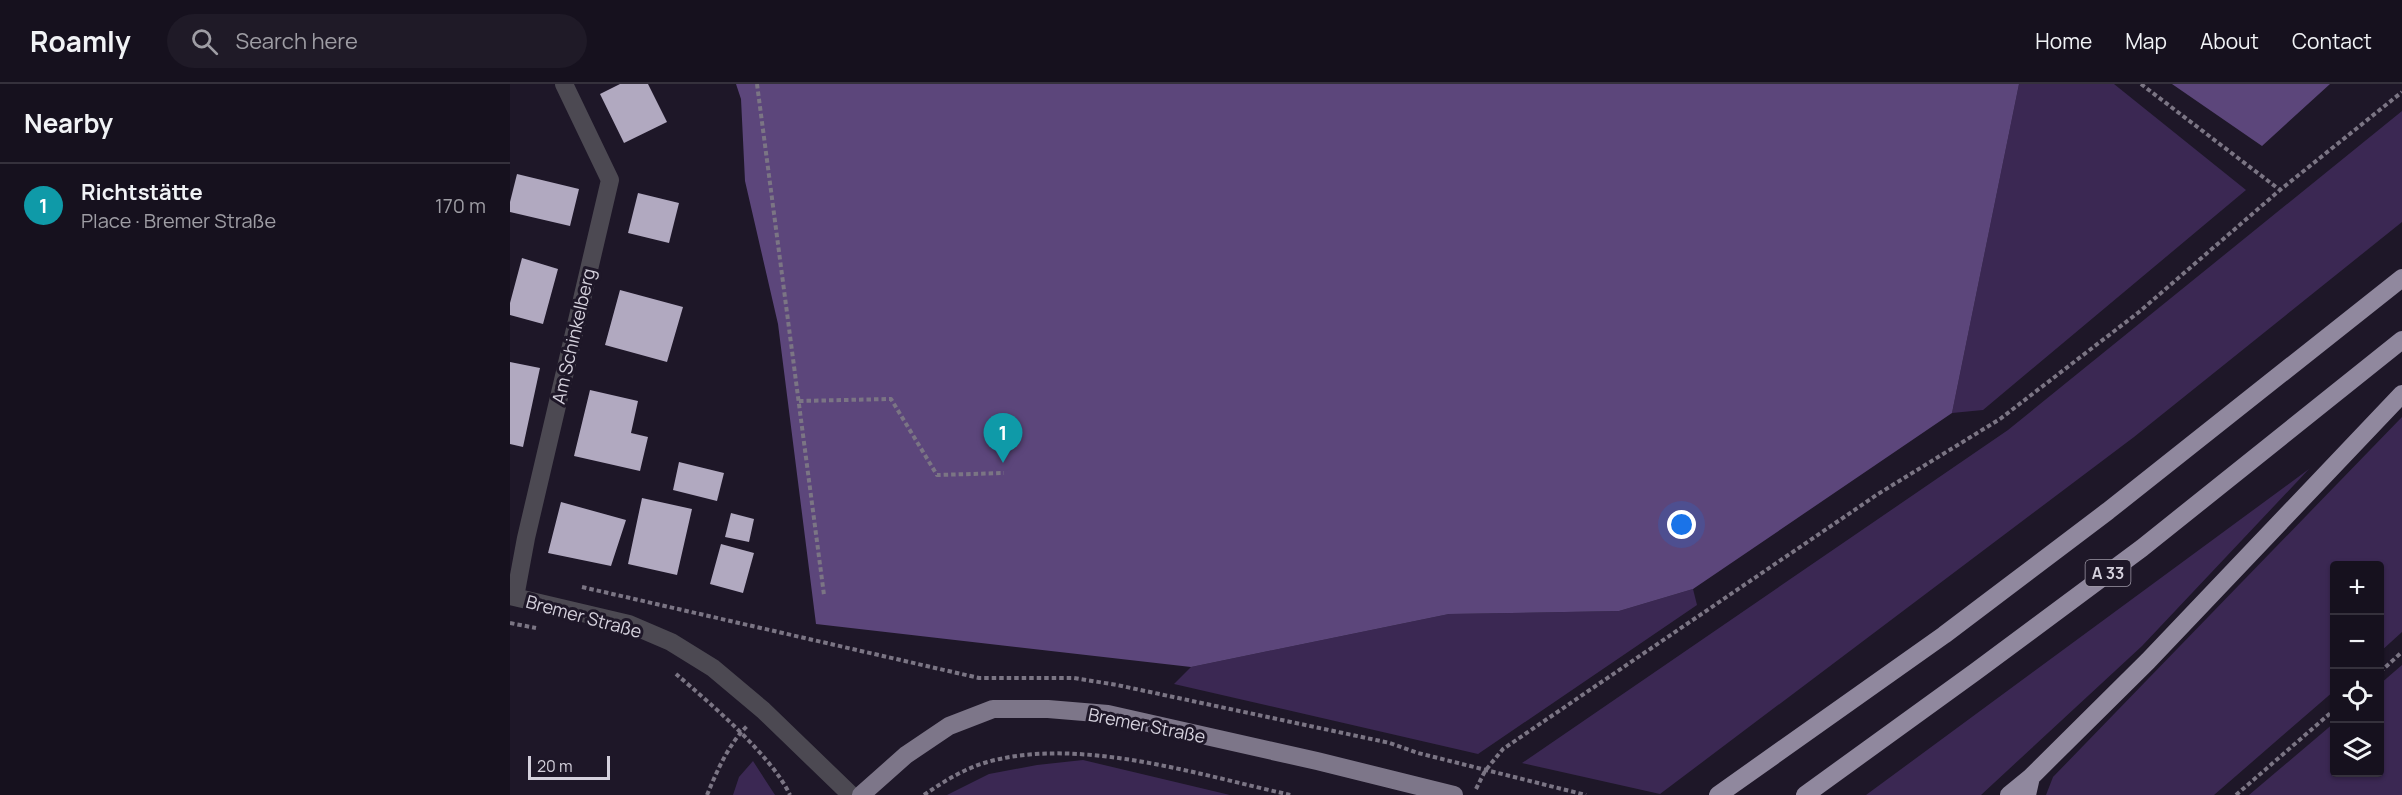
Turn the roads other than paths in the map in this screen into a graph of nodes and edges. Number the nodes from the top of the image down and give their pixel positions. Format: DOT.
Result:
graph roads {
  1 [pos="564,84"];
  2 [pos="2402,278"];
  3 [pos="2402,340"];
  4 [pos="2402,394"];
  5 [pos="512,597"];
  6 [pos="2031,777"];
  7 [pos="851,795"];
  8 [pos="861,795"];
  9 [pos="1454,795"];
  10 [pos="1719,795"];
  11 [pos="1805,795"];
  12 [pos="2009,795"];
  13 [pos="2027,795"];
  1 -- 5 [label="street, Am Schinkelberg"];
  2 -- 10 [label="highway, A 33"];
  3 -- 11 [label="highway, A 33"];
  4 -- 6 [label="highway"];
  5 -- 7 [label="street, Bremer Straße"];
  6 -- 12 [label="highway"];
  6 -- 13 [label="highway"];
  8 -- 9 [label="main road, Bremer Straße"];
}
